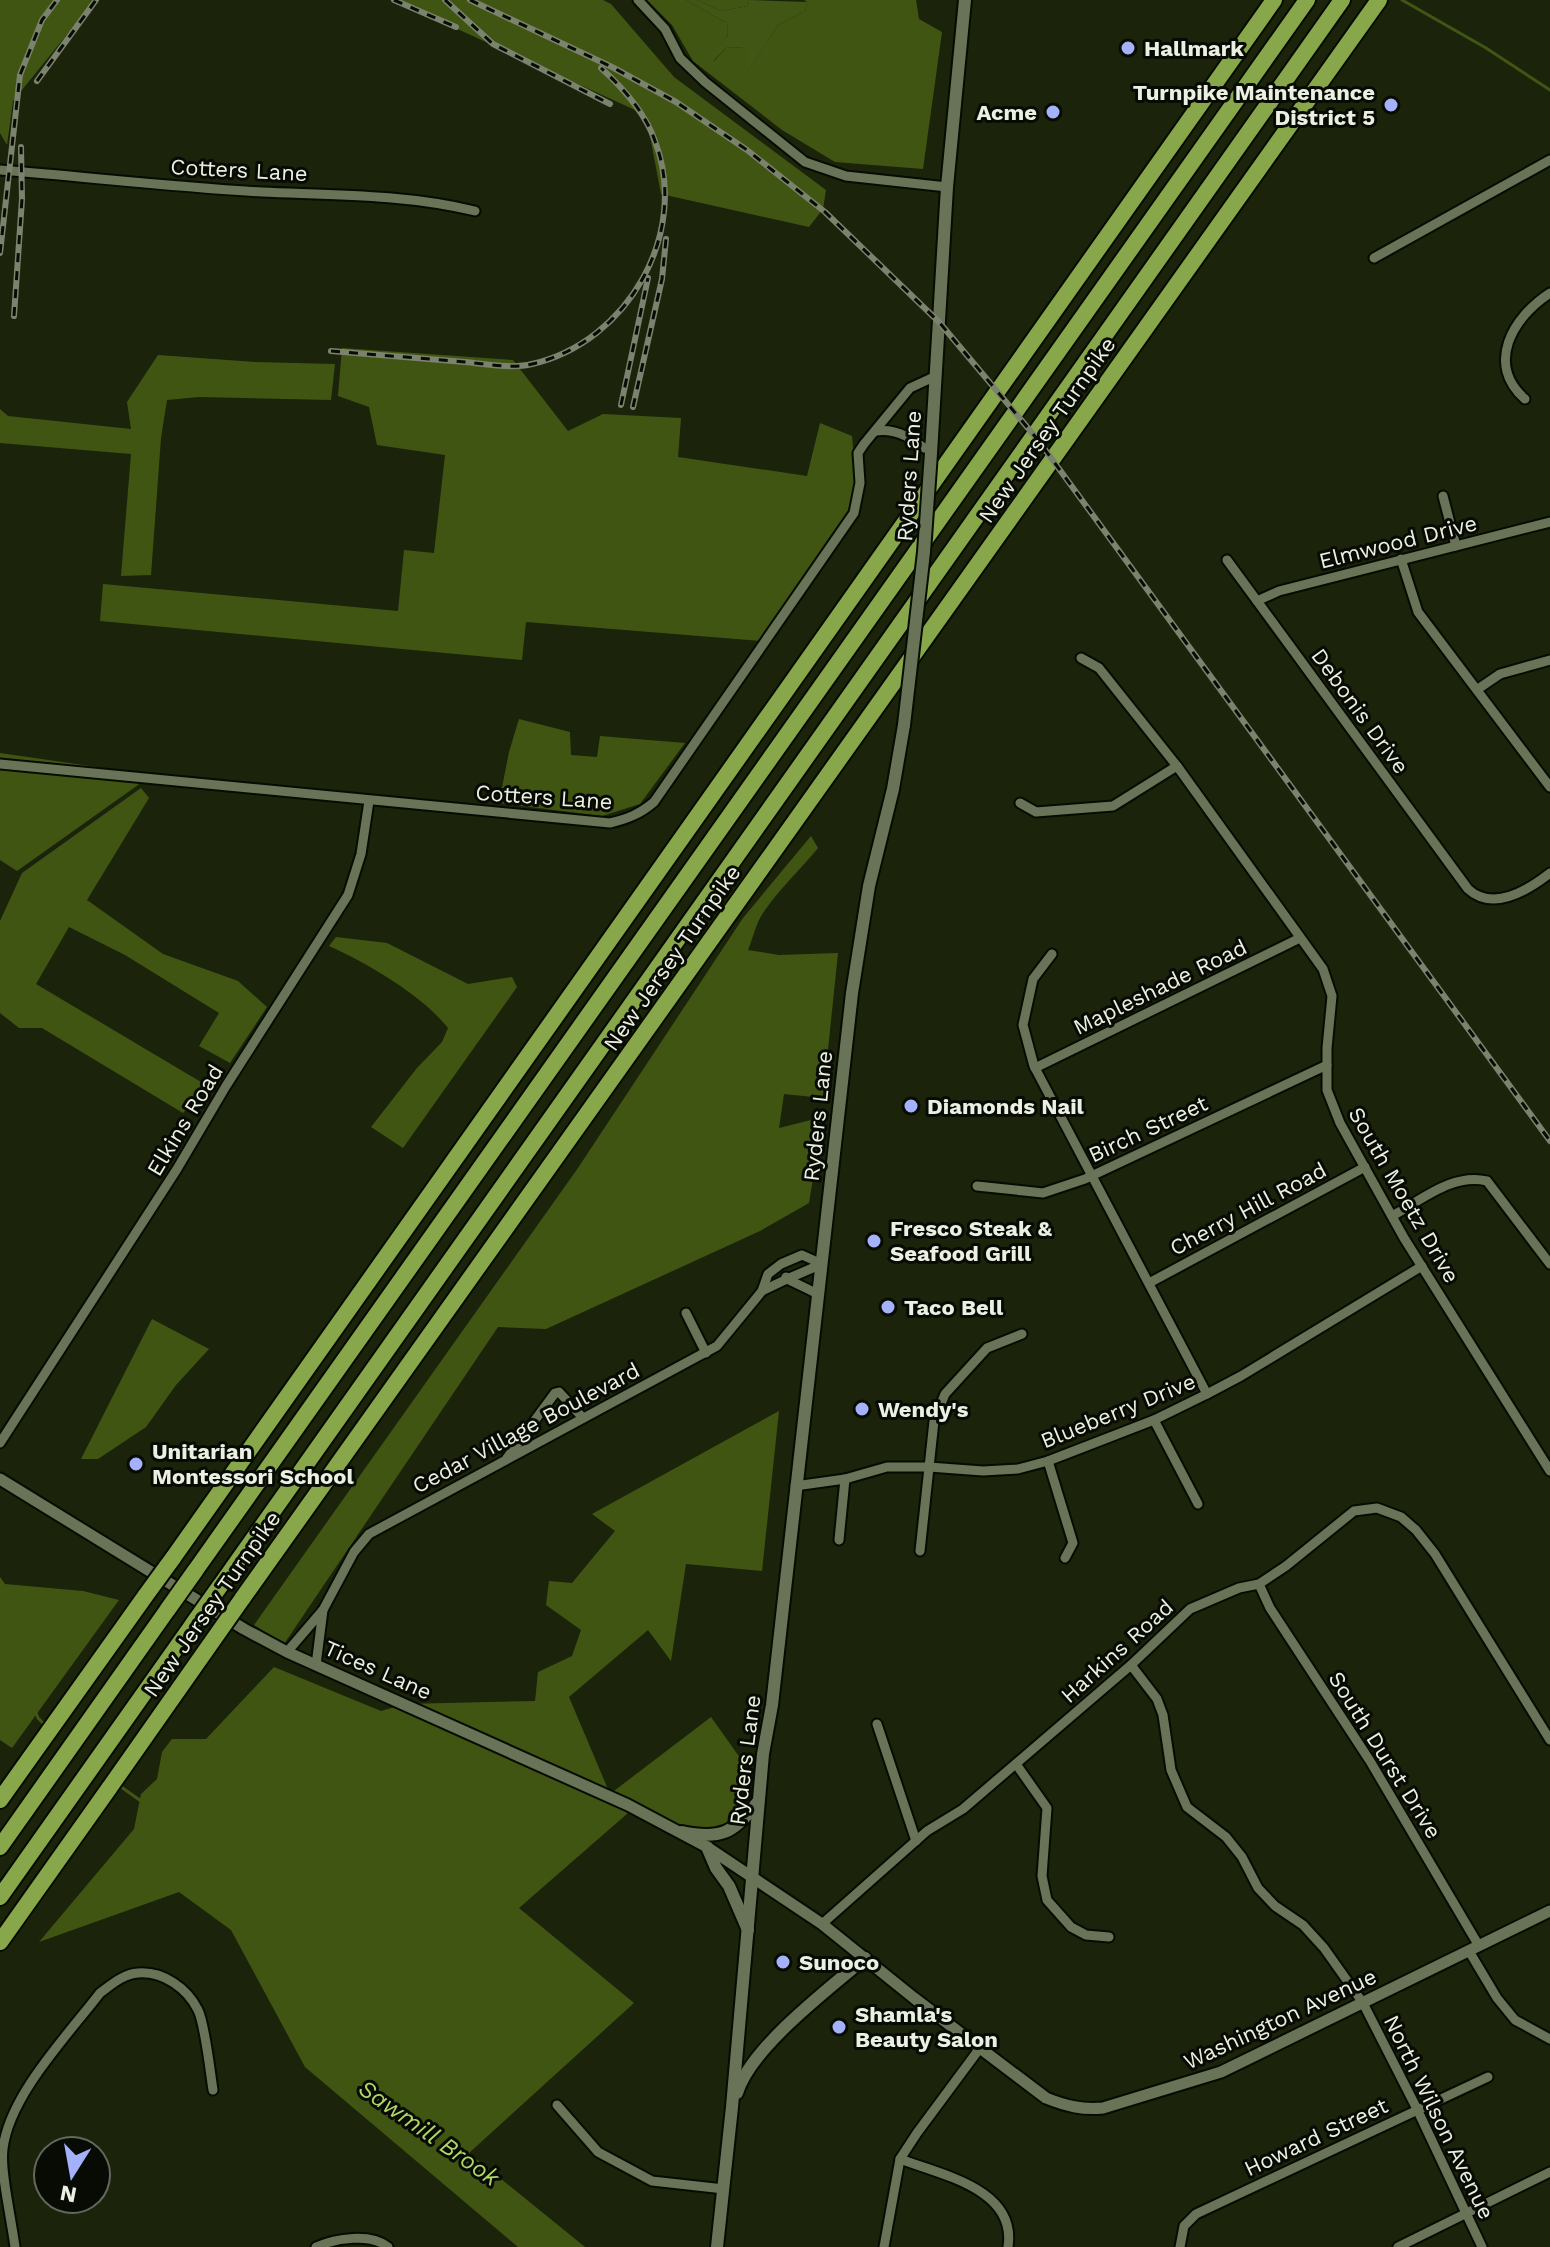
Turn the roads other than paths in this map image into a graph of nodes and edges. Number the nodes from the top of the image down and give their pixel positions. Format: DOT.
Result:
graph roads {
  1 [pos="638,0"];
  2 [pos="965,0"];
  3 [pos="1274,0"];
  4 [pos="1307,0"];
  5 [pos="1342,0"];
  6 [pos="1379,0"];
  7 [pos="1550,160"];
  8 [pos="0,170"];
  9 [pos="947,187"];
  10 [pos="475,211"];
  11 [pos="1374,258"];
  12 [pos="1550,293"];
  13 [pos="936,376"];
  14 [pos="1525,399"];
  15 [pos="876,431"];
  16 [pos="931,453"];
  17 [pos="1443,496"];
  18 [pos="1550,522"];
  19 [pos="1456,546"];
  20 [pos="1401,559"];
  21 [pos="1227,560"];
  22 [pos="1257,601"];
  23 [pos="1081,658"];
  24 [pos="1550,660"];
  25 [pos="1478,689"];
  26 [pos="0,764"];
  27 [pos="1177,766"];
  28 [pos="1550,787"];
  29 [pos="369,801"];
  30 [pos="1020,803"];
  31 [pos="1550,873"];
  32 [pos="1300,938"];
  33 [pos="1052,954"];
  34 [pos="1327,1065"];
  35 [pos="1035,1068"];
  36 [pos="1365,1167"];
  37 [pos="1092,1175"];
  38 [pos="977,1186"];
  39 [pos="1392,1216"];
  40 [pos="781,1264"];
  41 [pos="822,1264"];
  42 [pos="1550,1264"];
  43 [pos="1422,1266"];
  44 [pos="787,1279"];
  45 [pos="1149,1283"];
  46 [pos="762,1291"];
  47 [pos="818,1294"];
  48 [pos="686,1313"];
  49 [pos="1022,1334"];
  50 [pos="706,1353"];
  51 [pos="1207,1394"];
  52 [pos="583,1418"];
  53 [pos="1154,1420"];
  54 [pos="0,1443"];
  55 [pos="506,1459"];
  56 [pos="1048,1461"];
  57 [pos="929,1467"];
  58 [pos="1550,1471"];
  59 [pos="0,1479"];
  60 [pos="845,1479"];
  61 [pos="795,1486"];
  62 [pos="1198,1504"];
  63 [pos="839,1540"];
  64 [pos="920,1551"];
  65 [pos="1065,1558"];
  66 [pos="1259,1584"];
  67 [pos="323,1610"];
  68 [pos="287,1652"];
  69 [pos="316,1665"];
  70 [pos="1131,1665"];
  71 [pos="877,1724"];
  72 [pos="1550,1740"];
  73 [pos="1016,1764"];
  74 [pos="0,1800"];
  75 [pos="758,1800"];
  76 [pos="682,1832"];
  77 [pos="916,1841"];
  78 [pos="0,1847"];
  79 [pos="707,1847"];
  80 [pos="751,1876"];
  81 [pos="0,1897"];
  82 [pos="1550,1911"];
  83 [pos="822,1924"];
  84 [pos="748,1931"];
  85 [pos="1109,1937"];
  86 [pos="0,1942"];
  87 [pos="1474,1949"];
  88 [pos="865,1958"];
  89 [pos="1363,2003"];
  90 [pos="1550,2039"];
  91 [pos="980,2048"];
  92 [pos="1488,2077"];
  93 [pos="213,2090"];
  94 [pos="557,2105"];
  95 [pos="732,2107"];
  96 [pos="1417,2109"];
  97 [pos="900,2159"];
  98 [pos="1550,2172"];
  99 [pos="724,2189"];
  100 [pos="1466,2213"];
  101 [pos="718,2244"];
  102 [pos="15,2247"];
  103 [pos="316,2247"];
  104 [pos="388,2247"];
  105 [pos="884,2247"];
  106 [pos="1008,2247"];
  107 [pos="1180,2247"];
  108 [pos="1398,2247"];
  109 [pos="1482,2247"];
  1 -- 9 [label="street"];
  2 -- 9 [label="main road, Ryders Lane"];
  3 -- 74 [label="highway, bridge"];
  4 -- 78 [label="highway, New Jersey Turnpike, bridge"];
  5 -- 81 [label="highway, New Jersey Turnpike, bridge"];
  6 -- 86 [label="highway, New Jersey Turnpike, bridge"];
  7 -- 11 [label="street"];
  8 -- 10 [label="street, Cotters Lane"];
  9 -- 13 [label="main road, Ryders Lane"];
  12 -- 14 [label="street"];
  13 -- 15 [label="street, Cotters Lane"];
  13 -- 16 [label="main road, Ryders Lane"];
  15 -- 16 [label="street"];
  15 -- 29 [label="street, Cotters Lane"];
  16 -- 41 [label="main road, Ryders Lane, bridge"];
  17 -- 19 [label="street"];
  18 -- 19 [label="street, Elmwood Drive"];
  19 -- 20 [label="street, Elmwood Drive"];
  20 -- 22 [label="street, Elmwood Drive"];
  20 -- 25 [label="street"];
  21 -- 22 [label="street, Debonis Drive"];
  22 -- 31 [label="street, Debonis Drive"];
  23 -- 27 [label="street, South Moetz Drive"];
  24 -- 25 [label="street"];
  25 -- 28 [label="street"];
  26 -- 29 [label="street, Cotters Lane"];
  27 -- 30 [label="street"];
  27 -- 32 [label="street, South Moetz Drive"];
  29 -- 54 [label="street, Elkins Road"];
  32 -- 34 [label="street, South Moetz Drive"];
  32 -- 35 [label="street, Mapleshade Road"];
  33 -- 35 [label="street"];
  34 -- 36 [label="street, South Moetz Drive"];
  34 -- 37 [label="street, Birch Street"];
  35 -- 37 [label="street"];
  36 -- 39 [label="street, South Moetz Drive"];
  36 -- 45 [label="street, Cherry Hill Road"];
  37 -- 38 [label="street, Birch Street"];
  37 -- 45 [label="street"];
  39 -- 42 [label="street"];
  39 -- 43 [label="street, South Moetz Drive"];
  40 -- 41 [label="street"];
  40 -- 44 [label="street"];
  40 -- 46 [label="street, Cedar Village Boulevard"];
  41 -- 44 [label="street, Cedar Village Boulevard"];
  41 -- 47 [label="main road, Ryders Lane"];
  43 -- 51 [label="street, Blueberry Drive"];
  43 -- 58 [label="street, South Moetz Drive"];
  44 -- 46 [label="street, Cedar Village Boulevard"];
  44 -- 47 [label="street"];
  45 -- 51 [label="street"];
  46 -- 50 [label="street, Cedar Village Boulevard"];
  47 -- 61 [label="main road, Ryders Lane"];
  48 -- 50 [label="street"];
  49 -- 57 [label="street"];
  50 -- 52 [label="street, Cedar Village Boulevard"];
  51 -- 53 [label="street, Blueberry Drive"];
  52 -- 55 [label="street, Cedar Village Boulevard"];
  52 -- 55 [label="street"];
  53 -- 56 [label="street, Blueberry Drive"];
  53 -- 62 [label="street"];
  55 -- 67 [label="street, Cedar Village Boulevard"];
  56 -- 57 [label="street, Blueberry Drive"];
  56 -- 65 [label="street"];
  57 -- 60 [label="street, Blueberry Drive"];
  57 -- 64 [label="street"];
  59 -- 68 [label="street, Tices Lane"];
  60 -- 61 [label="street, Blueberry Drive"];
  60 -- 63 [label="street"];
  61 -- 75 [label="main road, Ryders Lane"];
  66 -- 70 [label="street, Harkins Road"];
  66 -- 72 [label="street, Harkins Road"];
  66 -- 87 [label="street, South Durst Drive"];
  67 -- 68 [label="street, Cedar Village Boulevard"];
  67 -- 69 [label="street, Cedar Village Boulevard"];
  68 -- 69 [label="street, Tices Lane"];
  69 -- 76 [label="street, Tices Lane"];
  70 -- 73 [label="street, Harkins Road"];
  70 -- 89 [label="street, North Wilson Avenue"];
  71 -- 77 [label="street"];
  73 -- 77 [label="street, Harkins Road"];
  73 -- 85 [label="street"];
  75 -- 76 [label="main road"];
  75 -- 80 [label="main road, Ryders Lane"];
  76 -- 79 [label="street, Tices Lane"];
  77 -- 83 [label="street, Harkins Road"];
  79 -- 80 [label="street, Tices Lane"];
  79 -- 84 [label="main road"];
  80 -- 83 [label="street, Washington Avenue"];
  80 -- 84 [label="main road, Ryders Lane"];
  82 -- 87 [label="street, Washington Avenue"];
  83 -- 88 [label="street, Washington Avenue"];
  84 -- 95 [label="main road, Ryders Lane"];
  87 -- 89 [label="street, Washington Avenue"];
  87 -- 90 [label="street, South Durst Drive"];
  88 -- 91 [label="street, Washington Avenue"];
  88 -- 95 [label="main road"];
  89 -- 91 [label="street, Washington Avenue"];
  89 -- 96 [label="street, North Wilson Avenue"];
  91 -- 97 [label="street"];
  92 -- 96 [label="street, Howard Street"];
  93 -- 102 [label="street"];
  94 -- 99 [label="street"];
  95 -- 99 [label="main road, Ryders Lane"];
  96 -- 100 [label="street, North Wilson Avenue"];
  96 -- 107 [label="street, Howard Street"];
  97 -- 105 [label="street"];
  97 -- 106 [label="street"];
  98 -- 100 [label="street"];
  99 -- 101 [label="main road, Ryders Lane"];
  100 -- 108 [label="street"];
  100 -- 109 [label="street, North Wilson Avenue"];
  103 -- 104 [label="street"];
}
